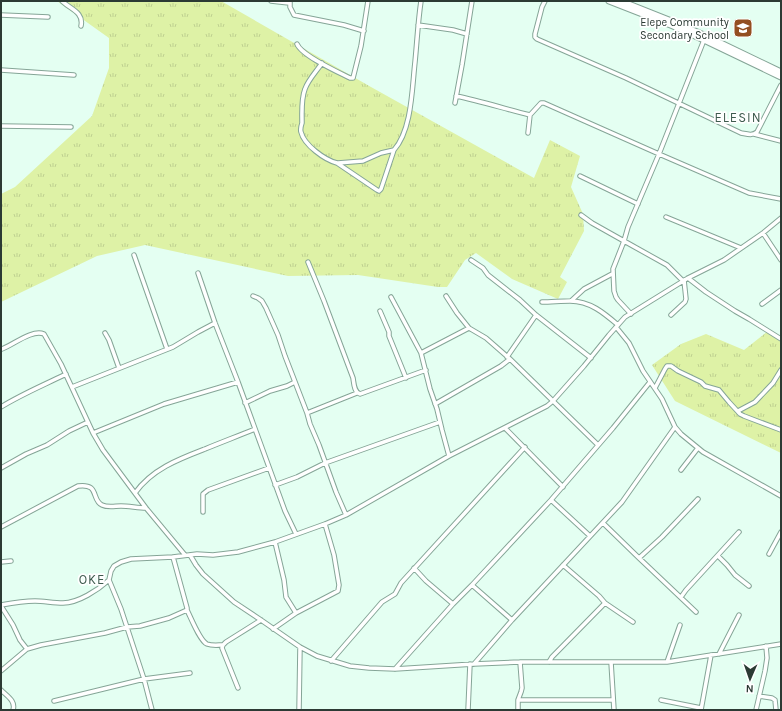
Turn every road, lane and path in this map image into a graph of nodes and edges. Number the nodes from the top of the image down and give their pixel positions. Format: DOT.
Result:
graph roads {
  1 [pos="62,1"];
  2 [pos="271,1"];
  3 [pos="368,1"];
  4 [pos="421,1"];
  5 [pos="472,1"];
  6 [pos="546,1"];
  7 [pos="609,1"];
  8 [pos="621,1"];
  9 [pos="290,2"];
  10 [pos="1,15"];
  11 [pos="48,18"];
  12 [pos="673,24"];
  13 [pos="418,25"];
  14 [pos="81,26"];
  15 [pos="364,31"];
  16 [pos="466,34"];
  17 [pos="704,40"];
  18 [pos="297,44"];
  19 [pos="322,63"];
  20 [pos="1,70"];
  21 [pos="781,72"];
  22 [pos="74,75"];
  23 [pos="781,77"];
  24 [pos="781,85"];
  25 [pos="456,96"];
  26 [pos="455,103"];
  27 [pos="678,104"];
  28 [pos="530,115"];
  29 [pos="1,126"];
  30 [pos="71,127"];
  31 [pos="528,132"];
  32 [pos="754,134"];
  33 [pos="781,141"];
  34 [pos="394,150"];
  35 [pos="659,154"];
  36 [pos="338,163"];
  37 [pos="580,176"];
  38 [pos="781,199"];
  39 [pos="638,204"];
  40 [pos="581,215"];
  41 [pos="666,217"];
  42 [pos="781,218"];
  43 [pos="764,233"];
  44 [pos="624,241"];
  45 [pos="741,248"];
  46 [pos="134,255"];
  47 [pos="471,260"];
  48 [pos="781,260"];
  49 [pos="308,262"];
  50 [pos="198,273"];
  51 [pos="612,274"];
  52 [pos="685,280"];
  53 [pos="781,290"];
  54 [pos="253,296"];
  55 [pos="446,296"];
  56 [pos="391,297"];
  57 [pos="571,301"];
  58 [pos="542,302"];
  59 [pos="762,304"];
  60 [pos="380,311"];
  61 [pos="631,314"];
  62 [pos="536,315"];
  63 [pos="671,315"];
  64 [pos="216,323"];
  65 [pos="617,326"];
  66 [pos="469,328"];
  67 [pos="105,333"];
  68 [pos="781,339"];
  69 [pos="2,349"];
  70 [pos="167,349"];
  71 [pos="421,353"];
  72 [pos="509,358"];
  73 [pos="591,358"];
  74 [pos="119,368"];
  75 [pos="426,370"];
  76 [pos="781,370"];
  77 [pos="66,374"];
  78 [pos="406,378"];
  79 [pos="238,382"];
  80 [pos="295,382"];
  81 [pos="650,382"];
  82 [pos="72,387"];
  83 [pos="655,388"];
  84 [pos="357,393"];
  85 [pos="552,401"];
  86 [pos="246,402"];
  87 [pos="435,404"];
  88 [pos="1,407"];
  89 [pos="738,411"];
  90 [pos="307,413"];
  91 [pos="88,422"];
  92 [pos="440,422"];
  93 [pos="675,427"];
  94 [pos="505,428"];
  95 [pos="255,429"];
  96 [pos="781,430"];
  97 [pos="93,433"];
  98 [pos="598,445"];
  99 [pos="525,448"];
  100 [pos="698,448"];
  101 [pos="449,456"];
  102 [pos="326,463"];
  103 [pos="1,468"];
  104 [pos="269,468"];
  105 [pos="681,470"];
  106 [pos="275,485"];
  107 [pos="563,487"];
  108 [pos="135,493"];
  109 [pos="781,496"];
  110 [pos="698,499"];
  111 [pos="551,500"];
  112 [pos="146,508"];
  113 [pos="203,512"];
  114 [pos="346,515"];
  115 [pos="603,523"];
  116 [pos="325,524"];
  117 [pos="1,527"];
  118 [pos="740,532"];
  119 [pos="781,532"];
  120 [pos="296,534"];
  121 [pos="590,536"];
  122 [pos="275,542"];
  123 [pos="769,554"];
  124 [pos="185,555"];
  125 [pos="190,555"];
  126 [pos="173,556"];
  127 [pos="718,556"];
  128 [pos="639,558"];
  129 [pos="11,561"];
  130 [pos="1,562"];
  131 [pos="564,565"];
  132 [pos="414,568"];
  133 [pos="109,580"];
  134 [pos="472,585"];
  135 [pos="748,586"];
  136 [pos="681,597"];
  137 [pos="605,603"];
  138 [pos="453,604"];
  139 [pos="1,605"];
  140 [pos="187,610"];
  141 [pos="696,612"];
  142 [pos="296,613"];
  143 [pos="739,616"];
  144 [pos="261,620"];
  145 [pos="512,620"];
  146 [pos="633,622"];
  147 [pos="680,625"];
  148 [pos="127,627"];
  149 [pos="273,629"];
  150 [pos="781,644"];
  151 [pos="223,645"];
  152 [pos="766,646"];
  153 [pos="300,647"];
  154 [pos="26,649"];
  155 [pos="719,654"];
  156 [pos="711,655"];
  157 [pos="331,661"];
  158 [pos="520,662"];
  159 [pos="549,662"];
  160 [pos="610,662"];
  161 [pos="667,662"];
  162 [pos="472,664"];
  163 [pos="395,669"];
  164 [pos="1,671"];
  165 [pos="190,673"];
  166 [pos="144,679"];
  167 [pos="238,688"];
  168 [pos="1,690"];
  169 [pos="759,696"];
  170 [pos="518,700"];
  171 [pos="613,700"];
  172 [pos="661,700"];
  173 [pos="54,701"];
  174 [pos="701,709"];
  175 [pos="13,710"];
  176 [pos="152,710"];
  177 [pos="299,710"];
  178 [pos="468,710"];
  179 [pos="518,710"];
  180 [pos="614,710"];
  181 [pos="756,710"];
  182 [pos="776,710"];
  1 -- 14 [label="street"];
  2 -- 9 [label="street"];
  3 -- 15 [label="street"];
  4 -- 13 [label="street"];
  5 -- 16 [label="street"];
  6 -- 27 [label="street"];
  7 -- 12 [label="main road"];
  8 -- 12 [label="main road"];
  9 -- 15 [label="street"];
  10 -- 11 [label="street"];
  12 -- 17 [label="main road"];
  12 -- 21 [label="main road"];
  13 -- 16 [label="street"];
  13 -- 34 [label="street"];
  15 -- 19 [label="street"];
  16 -- 25 [label="street"];
  17 -- 23 [label="main road"];
  17 -- 27 [label="street"];
  18 -- 19 [label="street"];
  19 -- 36 [label="street"];
  20 -- 22 [label="street"];
  24 -- 32 [label="street"];
  25 -- 26 [label="street"];
  25 -- 28 [label="street"];
  27 -- 32 [label="street"];
  27 -- 35 [label="street"];
  28 -- 31 [label="street"];
  28 -- 35 [label="street"];
  29 -- 30 [label="street"];
  32 -- 33 [label="street"];
  34 -- 36 [label="street"];
  34 -- 36 [label="street"];
  35 -- 38 [label="street"];
  35 -- 39 [label="street"];
  37 -- 39 [label="street"];
  39 -- 44 [label="street"];
  40 -- 44 [label="street"];
  41 -- 45 [label="street"];
  42 -- 43 [label="street"];
  43 -- 45 [label="street"];
  43 -- 48 [label="street"];
  44 -- 51 [label="street"];
  44 -- 52 [label="street"];
  45 -- 52 [label="street"];
  46 -- 70 [label="street"];
  47 -- 62 [label="street"];
  49 -- 84 [label="street"];
  50 -- 64 [label="street"];
  51 -- 57 [label="street"];
  51 -- 61 [label="street"];
  52 -- 61 [label="street"];
  52 -- 63 [label="street"];
  52 -- 68 [label="street"];
  53 -- 59 [label="street"];
  54 -- 80 [label="street"];
  55 -- 66 [label="street"];
  56 -- 71 [label="street"];
  57 -- 58 [label="street"];
  57 -- 65 [label="street"];
  60 -- 78 [label="street"];
  61 -- 65 [label="street"];
  62 -- 72 [label="street"];
  62 -- 73 [label="street"];
  64 -- 70 [label="street"];
  64 -- 79 [label="street"];
  65 -- 73 [label="street"];
  65 -- 81 [label="street"];
  66 -- 71 [label="street"];
  66 -- 72 [label="street"];
  67 -- 74 [label="street"];
  69 -- 77 [label="street"];
  70 -- 74 [label="street"];
  71 -- 75 [label="street"];
  72 -- 85 [label="street"];
  72 -- 87 [label="street"];
  73 -- 85 [label="street"];
  74 -- 82 [label="street"];
  75 -- 78 [label="street"];
  75 -- 87 [label="street"];
  76 -- 89 [label="street"];
  77 -- 82 [label="street"];
  77 -- 88 [label="street"];
  78 -- 84 [label="street"];
  79 -- 86 [label="street"];
  79 -- 97 [label="street"];
  80 -- 86 [label="street"];
  80 -- 90 [label="street"];
  81 -- 83 [label="street"];
  81 -- 98 [label="street"];
  82 -- 91 [label="street"];
  83 -- 89 [label="street"];
  83 -- 93 [label="street"];
  84 -- 90 [label="street"];
  85 -- 94 [label="street"];
  85 -- 98 [label="street"];
  86 -- 95 [label="street"];
  87 -- 92 [label="street"];
  89 -- 96 [label="street"];
  90 -- 102 [label="street"];
  91 -- 97 [label="street"];
  91 -- 103 [label="street"];
  92 -- 101 [label="street"];
  92 -- 102 [label="street"];
  93 -- 100 [label="street"];
  93 -- 115 [label="street"];
  94 -- 99 [label="street"];
  94 -- 101 [label="street"];
  95 -- 104 [label="street"];
  95 -- 108 [label="street"];
  97 -- 108 [label="street"];
  98 -- 107 [label="street"];
  99 -- 107 [label="street"];
  99 -- 132 [label="street"];
  100 -- 105 [label="street"];
  100 -- 109 [label="street"];
  101 -- 114 [label="street"];
  102 -- 106 [label="street"];
  102 -- 114 [label="street"];
  104 -- 106 [label="street"];
  104 -- 113 [label="street"];
  106 -- 120 [label="street"];
  107 -- 111 [label="street"];
  108 -- 112 [label="street"];
  110 -- 128 [label="street"];
  111 -- 121 [label="street"];
  111 -- 134 [label="street"];
  112 -- 117 [label="street"];
  112 -- 124 [label="street"];
  114 -- 116 [label="street"];
  115 -- 121 [label="street"];
  115 -- 128 [label="street"];
  116 -- 120 [label="street"];
  116 -- 142 [label="street"];
  118 -- 127 [label="street"];
  119 -- 123 [label="street"];
  120 -- 122 [label="street"];
  121 -- 131 [label="street"];
  122 -- 125 [label="street"];
  122 -- 142 [label="street"];
  124 -- 125 [label="street"];
  124 -- 126 [label="street"];
  125 -- 144 [label="street"];
  126 -- 133 [label="street"];
  126 -- 140 [label="street"];
  127 -- 135 [label="street"];
  127 -- 136 [label="street"];
  128 -- 136 [label="street"];
  129 -- 130 [label="street"];
  131 -- 137 [label="street"];
  131 -- 145 [label="street"];
  132 -- 138 [label="street"];
  132 -- 157 [label="street"];
  133 -- 139 [label="street"];
  133 -- 148 [label="street"];
  134 -- 138 [label="street"];
  134 -- 145 [label="street"];
  136 -- 141 [label="street"];
  137 -- 146 [label="street"];
  137 -- 159 [label="street"];
  138 -- 163 [label="street"];
  139 -- 154 [label="street"];
  140 -- 148 [label="street"];
  140 -- 151 [label="street"];
  142 -- 149 [label="street"];
  143 -- 155 [label="street"];
  144 -- 149 [label="street"];
  144 -- 151 [label="street"];
  145 -- 162 [label="street"];
  147 -- 161 [label="street"];
  148 -- 154 [label="street"];
  148 -- 166 [label="street"];
  149 -- 153 [label="street"];
  150 -- 152 [label="street"];
  151 -- 167 [label="street"];
  152 -- 155 [label="street"];
  152 -- 169 [label="street"];
  153 -- 157 [label="street"];
  153 -- 177 [label="street"];
  154 -- 164 [label="street"];
  155 -- 156 [label="street"];
  156 -- 161 [label="street"];
  156 -- 174 [label="street"];
  157 -- 163 [label="street"];
  158 -- 159 [label="street"];
  158 -- 162 [label="street"];
  158 -- 170 [label="street"];
  159 -- 160 [label="street"];
  160 -- 161 [label="street"];
  160 -- 171 [label="street"];
  162 -- 163 [label="street"];
  162 -- 178 [label="street"];
  165 -- 166 [label="street"];
  166 -- 173 [label="street"];
  166 -- 176 [label="street"];
  168 -- 175 [label="street"];
  169 -- 181 [label="street"];
  169 -- 182 [label="street"];
  170 -- 171 [label="street"];
  170 -- 179 [label="street"];
  171 -- 180 [label="street"];
  172 -- 174 [label="street"];
}
